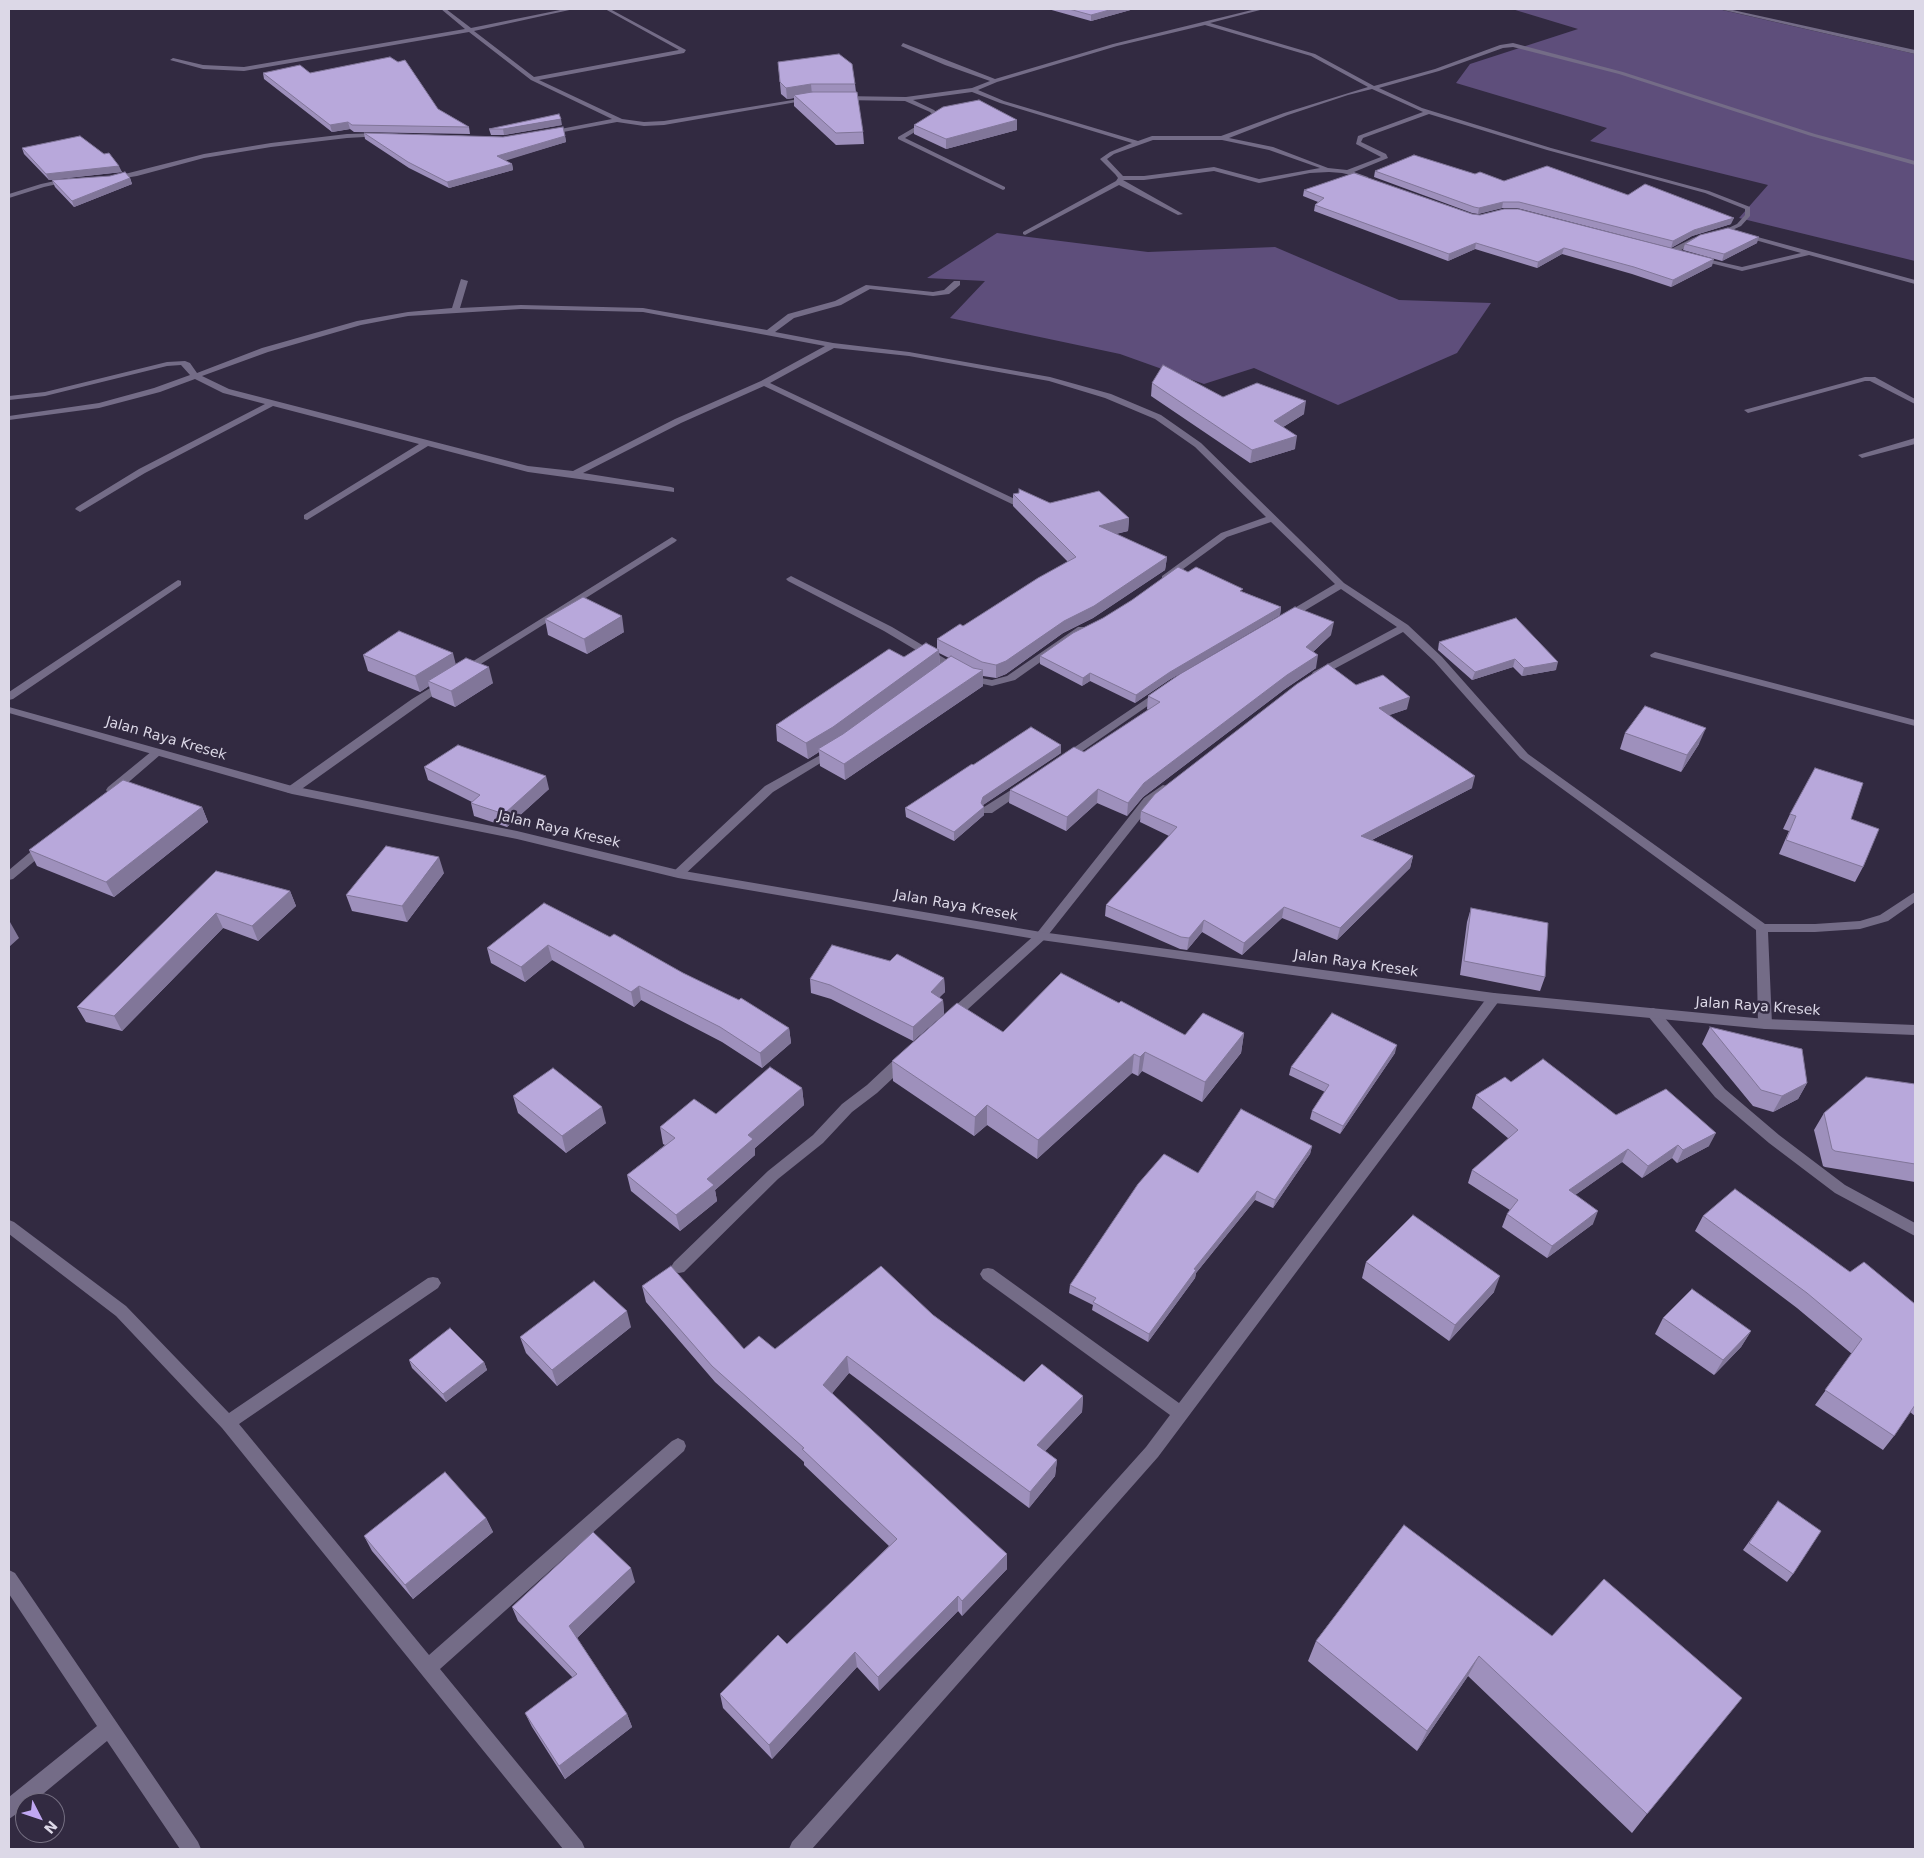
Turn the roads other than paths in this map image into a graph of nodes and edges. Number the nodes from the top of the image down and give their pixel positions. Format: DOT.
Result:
graph roads {
  1 [pos="443,9"];
  2 [pos="572,9"];
  3 [pos="607,9"];
  4 [pos="1261,9"];
  5 [pos="1722,9"];
  6 [pos="1740,9"];
  7 [pos="1205,23"];
  8 [pos="469,30"];
  9 [pos="903,45"];
  10 [pos="1915,48"];
  11 [pos="1915,52"];
  12 [pos="173,60"];
  13 [pos="533,79"];
  14 [pos="995,81"];
  15 [pos="1372,88"];
  16 [pos="973,90"];
  17 [pos="822,98"];
  18 [pos="832,98"];
  19 [pos="906,99"];
  20 [pos="1429,112"];
  21 [pos="616,120"];
  22 [pos="540,134"];
  23 [pos="386,135"];
  24 [pos="1222,138"];
  25 [pos="1138,143"];
  26 [pos="1915,163"];
  27 [pos="1330,170"];
  28 [pos="1348,172"];
  29 [pos="106,179"];
  30 [pos="74,180"];
  31 [pos="1120,180"];
  32 [pos="1373,181"];
  33 [pos="1003,188"];
  34 [pos="9,196"];
  35 [pos="1180,214"];
  36 [pos="1726,231"];
  37 [pos="1025,233"];
  38 [pos="1663,250"];
  39 [pos="1672,252"];
  40 [pos="1810,253"];
  41 [pos="1685,255"];
  42 [pos="1693,257"];
  43 [pos="464,281"];
  44 [pos="1915,282"];
  45 [pos="957,283"];
  46 [pos="456,308"];
  47 [pos="768,333"];
  48 [pos="833,345"];
  49 [pos="191,370"];
  50 [pos="764,383"];
  51 [pos="9,398"];
  52 [pos="1915,402"];
  53 [pos="272,403"];
  54 [pos="1748,410"];
  55 [pos="9,418"];
  56 [pos="1915,441"];
  57 [pos="428,442"];
  58 [pos="1862,456"];
  59 [pos="574,474"];
  60 [pos="671,490"];
  61 [pos="1014,502"];
  62 [pos="80,509"];
  63 [pos="307,517"];
  64 [pos="1273,518"];
  65 [pos="672,540"];
  66 [pos="791,579"];
  67 [pos="178,583"];
  68 [pos="1157,583"];
  69 [pos="1341,585"];
  70 [pos="1092,624"];
  71 [pos="1274,624"];
  72 [pos="1404,627"];
  73 [pos="1655,655"];
  74 [pos="1304,683"];
  75 [pos="1174,684"];
  76 [pos="9,697"];
  77 [pos="9,710"];
  78 [pos="1915,723"];
  79 [pos="846,743"];
  80 [pos="156,753"];
  81 [pos="1053,766"];
  82 [pos="1028,782"];
  83 [pos="1171,783"];
  84 [pos="292,790"];
  85 [pos="104,796"];
  86 [pos="988,810"];
  87 [pos="53,839"];
  88 [pos="678,874"];
  89 [pos="9,876"];
  90 [pos="1915,896"];
  91 [pos="1762,928"];
  92 [pos="1041,936"];
  93 [pos="1494,998"];
  94 [pos="1654,1013"];
  95 [pos="1765,1024"];
  96 [pos="938,1028"];
  97 [pos="1915,1030"];
  98 [pos="916,1048"];
  99 [pos="9,1226"];
  100 [pos="1915,1230"];
  101 [pos="679,1267"];
  102 [pos="988,1274"];
  103 [pos="433,1283"];
  104 [pos="1181,1414"];
  105 [pos="228,1423"];
  106 [pos="678,1446"];
  107 [pos="9,1579"];
  108 [pos="427,1668"];
  109 [pos="109,1728"];
  110 [pos="9,1809"];
  111 [pos="191,1849"];
  112 [pos="575,1849"];
  113 [pos="799,1849"];
  1 -- 8 [label="street"];
  2 -- 8 [label="street"];
  3 -- 13 [label="street"];
  4 -- 7 [label="street"];
  5 -- 11 [label="street"];
  6 -- 10 [label="street"];
  7 -- 14 [label="street"];
  7 -- 15 [label="street"];
  8 -- 12 [label="street"];
  8 -- 13 [label="street"];
  9 -- 14 [label="street"];
  13 -- 21 [label="street"];
  14 -- 16 [label="street"];
  15 -- 20 [label="street"];
  15 -- 24 [label="street"];
  15 -- 26 [label="street"];
  16 -- 19 [label="street"];
  16 -- 25 [label="street"];
  17 -- 21 [label="street"];
  18 -- 19 [label="street"];
  19 -- 33 [label="street"];
  20 -- 28 [label="street"];
  20 -- 36 [label="street"];
  21 -- 22 [label="street"];
  23 -- 29 [label="street"];
  24 -- 25 [label="street"];
  24 -- 27 [label="street"];
  25 -- 31 [label="street"];
  27 -- 28 [label="street"];
  27 -- 31 [label="street"];
  28 -- 32 [label="street"];
  30 -- 34 [label="street"];
  31 -- 35 [label="street"];
  31 -- 37 [label="street"];
  36 -- 39 [label="street"];
  36 -- 40 [label="street"];
  38 -- 39 [label="street"];
  39 -- 41 [label="street"];
  40 -- 42 [label="street"];
  40 -- 44 [label="street"];
  43 -- 46 [label="street"];
  45 -- 47 [label="street"];
  46 -- 47 [label="street"];
  46 -- 49 [label="street"];
  47 -- 48 [label="street"];
  48 -- 50 [label="street"];
  48 -- 64 [label="street"];
  49 -- 51 [label="street"];
  49 -- 53 [label="street"];
  49 -- 55 [label="street"];
  50 -- 59 [label="street"];
  50 -- 61 [label="street"];
  52 -- 54 [label="street"];
  53 -- 57 [label="street"];
  53 -- 62 [label="street"];
  56 -- 58 [label="street"];
  57 -- 59 [label="street"];
  57 -- 63 [label="street"];
  59 -- 60 [label="street"];
  64 -- 68 [label="street"];
  64 -- 69 [label="street"];
  65 -- 84 [label="street"];
  66 -- 70 [label="street"];
  67 -- 76 [label="street"];
  69 -- 71 [label="street"];
  69 -- 72 [label="street"];
  72 -- 74 [label="street"];
  72 -- 91 [label="street"];
  73 -- 78 [label="street"];
  75 -- 81 [label="street"];
  77 -- 80 [label="street, Jalan Raya Kresek"];
  79 -- 88 [label="street"];
  80 -- 84 [label="street, Jalan Raya Kresek"];
  80 -- 85 [label="street"];
  82 -- 86 [label="street"];
  83 -- 92 [label="street"];
  84 -- 88 [label="street, Jalan Raya Kresek"];
  87 -- 89 [label="street"];
  88 -- 92 [label="street, Jalan Raya Kresek"];
  90 -- 91 [label="street"];
  91 -- 95 [label="street"];
  92 -- 93 [label="street, Jalan Raya Kresek"];
  92 -- 96 [label="street"];
  93 -- 94 [label="street, Jalan Raya Kresek"];
  93 -- 104 [label="street"];
  94 -- 95 [label="street, Jalan Raya Kresek"];
  94 -- 100 [label="street"];
  95 -- 97 [label="street, Jalan Raya Kresek"];
  98 -- 101 [label="street"];
  99 -- 105 [label="street"];
  102 -- 104 [label="street"];
  103 -- 105 [label="street"];
  104 -- 113 [label="street"];
  105 -- 108 [label="street"];
  106 -- 108 [label="street"];
  107 -- 109 [label="street"];
  108 -- 112 [label="street"];
  109 -- 110 [label="street"];
  109 -- 111 [label="street"];
}
